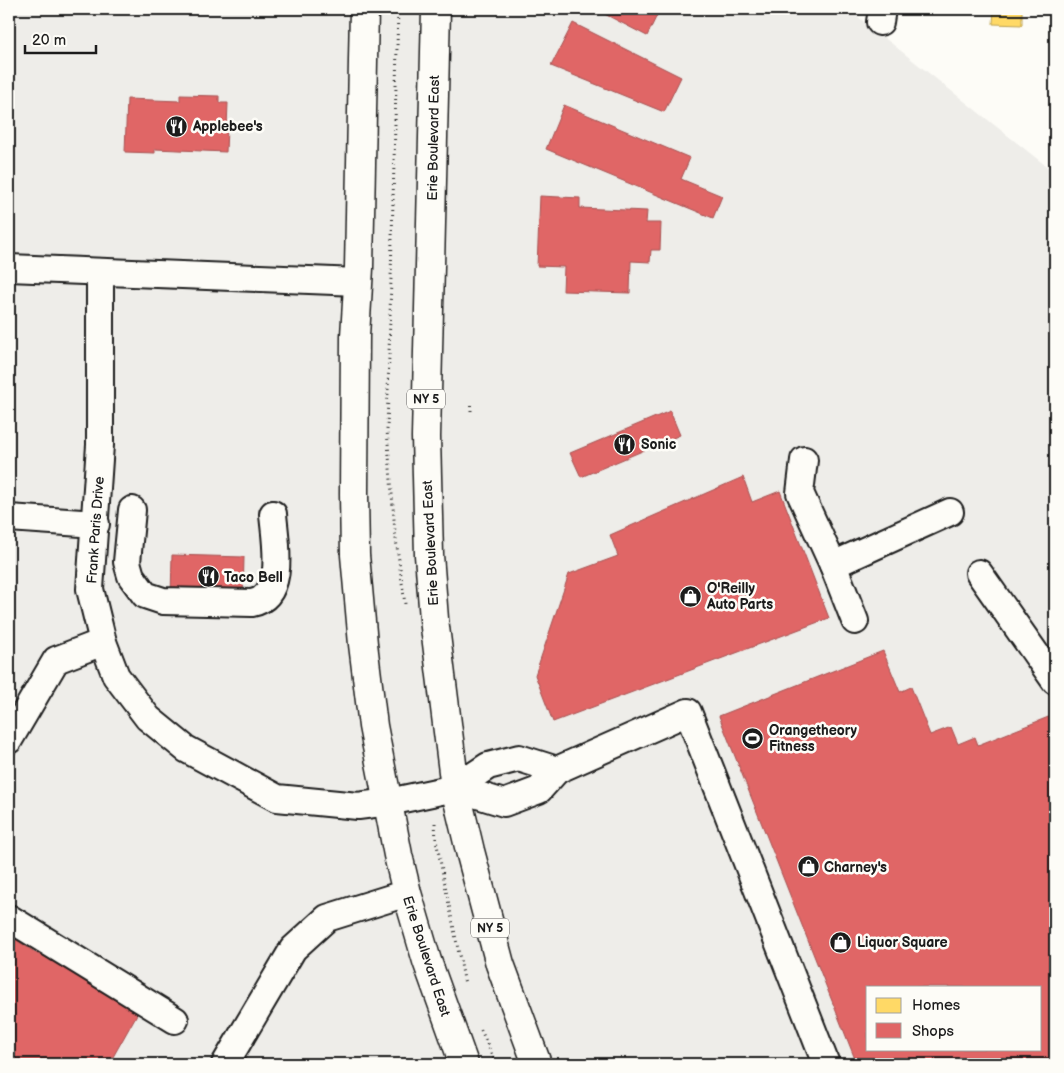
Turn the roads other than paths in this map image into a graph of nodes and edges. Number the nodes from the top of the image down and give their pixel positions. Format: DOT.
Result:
graph roads {
  1 [pos="364,9"];
  2 [pos="436,9"];
  3 [pos="9,268"];
  4 [pos="100,272"];
  5 [pos="358,282"];
  6 [pos="804,460"];
  7 [pos="132,510"];
  8 [pos="950,512"];
  9 [pos="273,514"];
  10 [pos="9,518"];
  11 [pos="96,524"];
  12 [pos="833,566"];
  13 [pos="979,573"];
  14 [pos="855,621"];
  15 [pos="103,642"];
  16 [pos="1055,681"];
  17 [pos="9,740"];
  18 [pos="556,770"];
  19 [pos="455,788"];
  20 [pos="389,802"];
  21 [pos="407,893"];
  22 [pos="9,918"];
  23 [pos="174,1020"];
  24 [pos="225,1064"];
  25 [pos="464,1064"];
  26 [pos="537,1064"];
  27 [pos="826,1064"];
  1 -- 5 [label="main road, Erie Boulevard East"];
  2 -- 19 [label="main road, Erie Boulevard East / NY 5"];
  3 -- 4 [label="street"];
  4 -- 5 [label="street"];
  4 -- 11 [label="street, Frank Paris Drive"];
  5 -- 20 [label="main road, Erie Boulevard East"];
  6 -- 12 [label="street"];
  7 -- 9 [label="street"];
  8 -- 12 [label="street"];
  10 -- 11 [label="street"];
  11 -- 15 [label="street, Frank Paris Drive"];
  12 -- 14 [label="street"];
  13 -- 16 [label="street"];
  15 -- 17 [label="street"];
  15 -- 20 [label="street, Frank Paris Drive"];
  18 -- 19 [label="street"];
  18 -- 19 [label="street"];
  18 -- 27 [label="street"];
  19 -- 20 [label="street, Frank Paris Drive"];
  19 -- 26 [label="main road, Erie Boulevard East / NY 5"];
  20 -- 21 [label="main road, Erie Boulevard East"];
  21 -- 24 [label="street"];
  21 -- 25 [label="main road, Erie Boulevard East"];
  22 -- 23 [label="street"];
}
